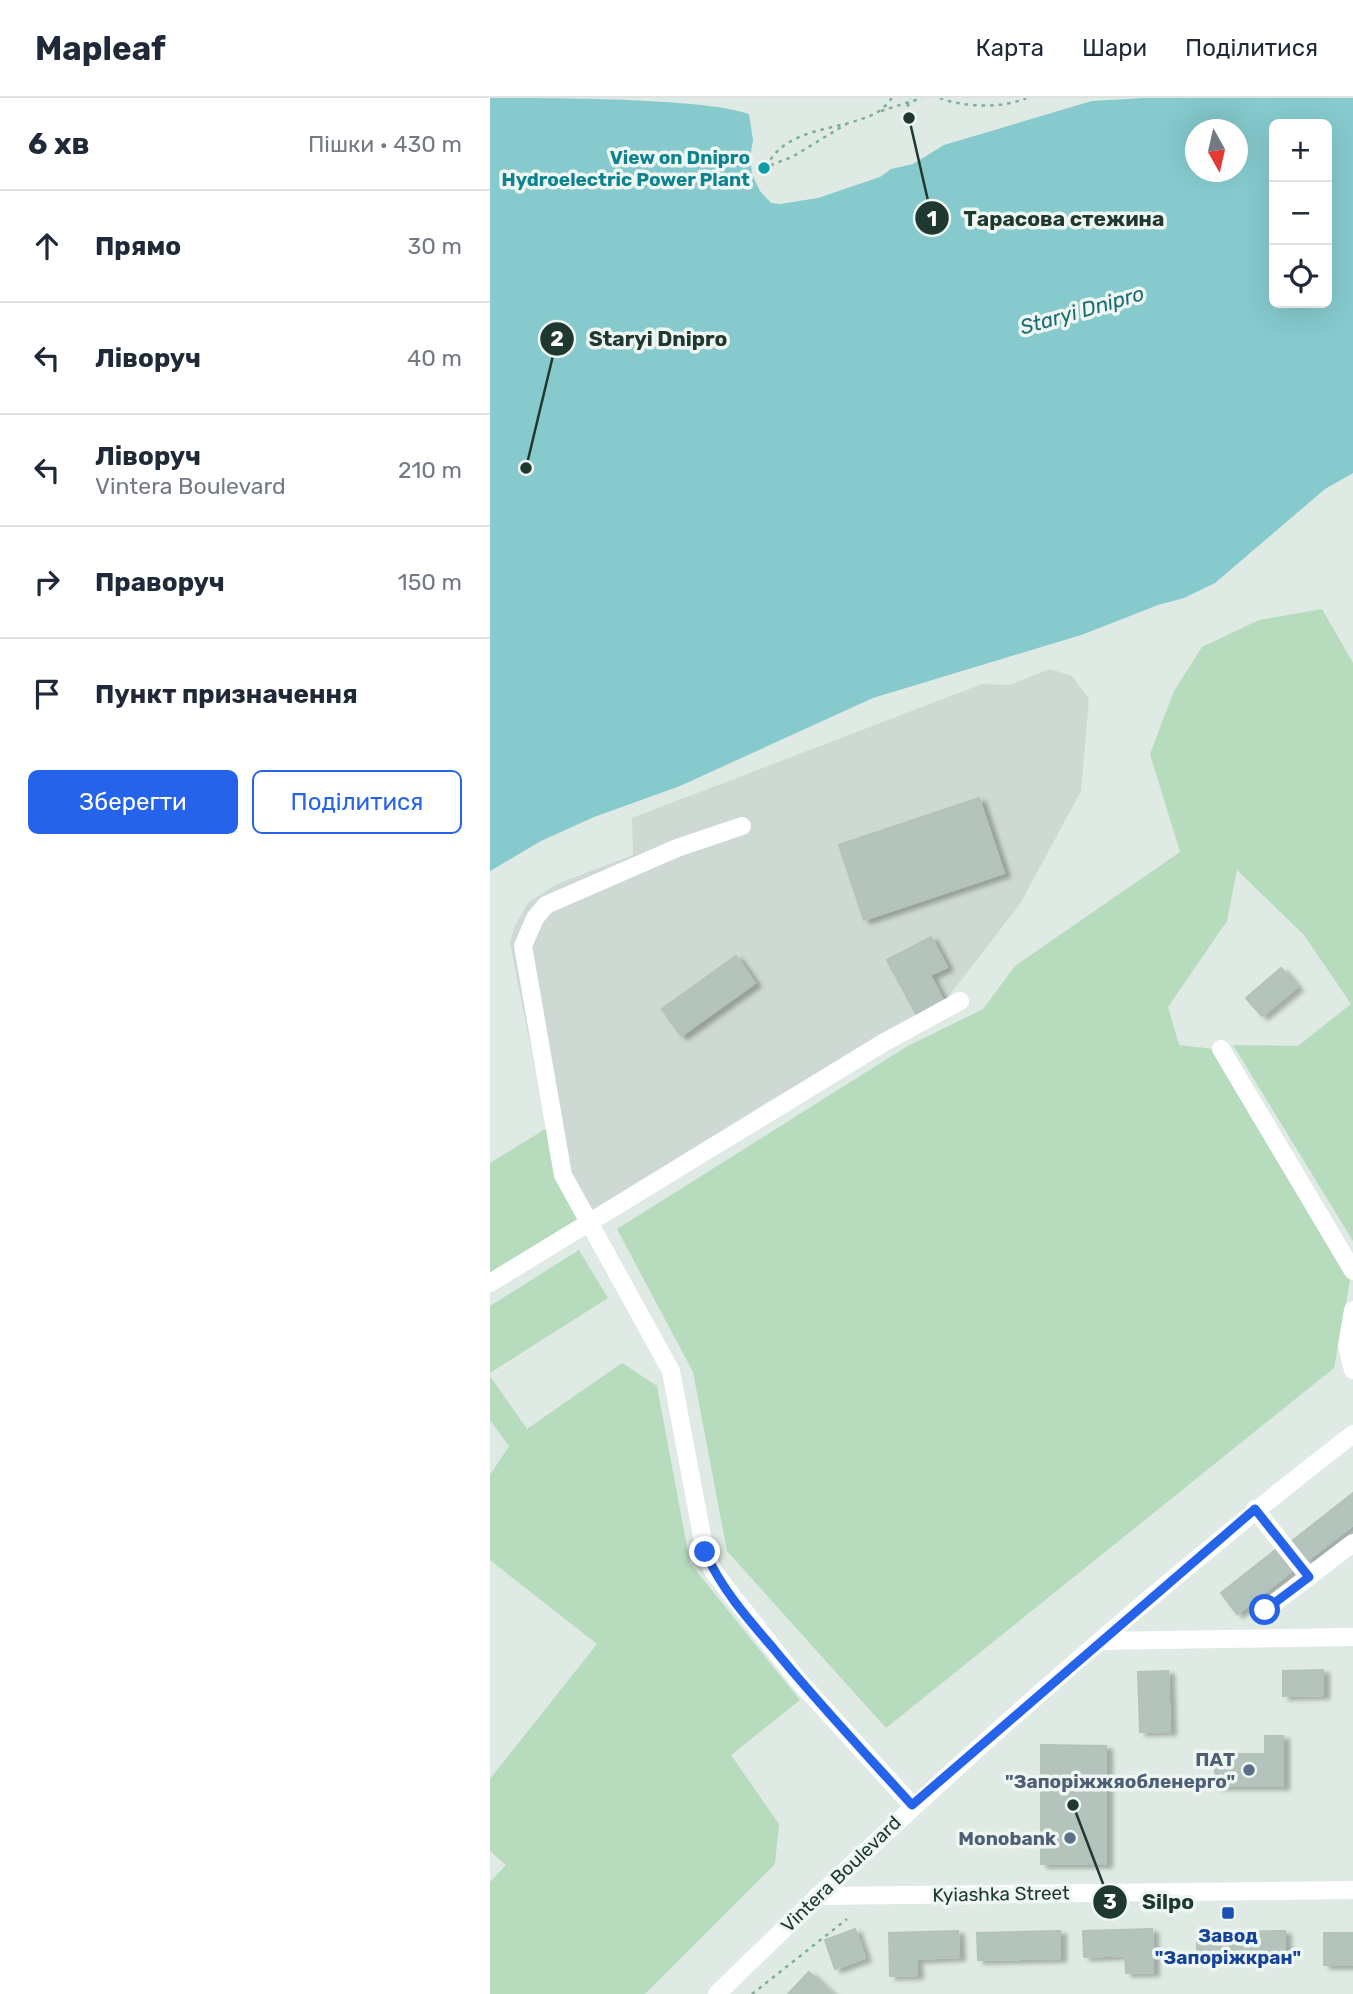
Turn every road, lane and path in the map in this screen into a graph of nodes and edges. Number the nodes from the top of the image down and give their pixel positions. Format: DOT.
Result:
graph roads {
  1 [pos="892,98"];
  2 [pos="922,98"];
  3 [pos="940,98"];
  4 [pos="1026,98"];
  5 [pos="910,100"];
  6 [pos="878,112"];
  7 [pos="848,123"];
  8 [pos="903,124"];
  9 [pos="742,826"];
  10 [pos="960,1001"];
  11 [pos="1221,1049"];
  12 [pos="589,1222"];
  13 [pos="1353,1271"];
  14 [pos="490,1283"];
  15 [pos="1353,1310"];
  16 [pos="1353,1370"];
  17 [pos="1353,1434"];
  18 [pos="1255,1509"];
  19 [pos="1353,1543"];
  20 [pos="1309,1577"];
  21 [pos="1265,1610"];
  22 [pos="1353,1637"];
  23 [pos="1100,1641"];
  24 [pos="912,1805"];
  25 [pos="1353,1890"];
  26 [pos="817,1896"];
  27 [pos="847,1919"];
  28 [pos="717,1994"];
  29 [pos="752,1994"];
  1 -- 6 [label="path"];
  2 -- 5 [label="path"];
  3 -- 4 [label="path"];
  5 -- 6 [label="path"];
  5 -- 8 [label="path"];
  6 -- 7 [label="path"];
  7 -- 7 [label="path"];
  9 -- 12 [label="street"];
  10 -- 12 [label="street"];
  11 -- 13 [label="street"];
  12 -- 14 [label="street"];
  12 -- 24 [label="street"];
  15 -- 16 [label="street"];
  17 -- 18 [label="street, Vintera Boulevard"];
  18 -- 20 [label="street"];
  18 -- 23 [label="street, Vintera Boulevard"];
  19 -- 20 [label="street"];
  20 -- 21 [label="street"];
  22 -- 23 [label="street"];
  23 -- 24 [label="street, Vintera Boulevard"];
  24 -- 26 [label="street, Vintera Boulevard"];
  25 -- 26 [label="street, Kyiashka Street"];
  26 -- 28 [label="street, Vintera Boulevard"];
  27 -- 29 [label="path"];
}
